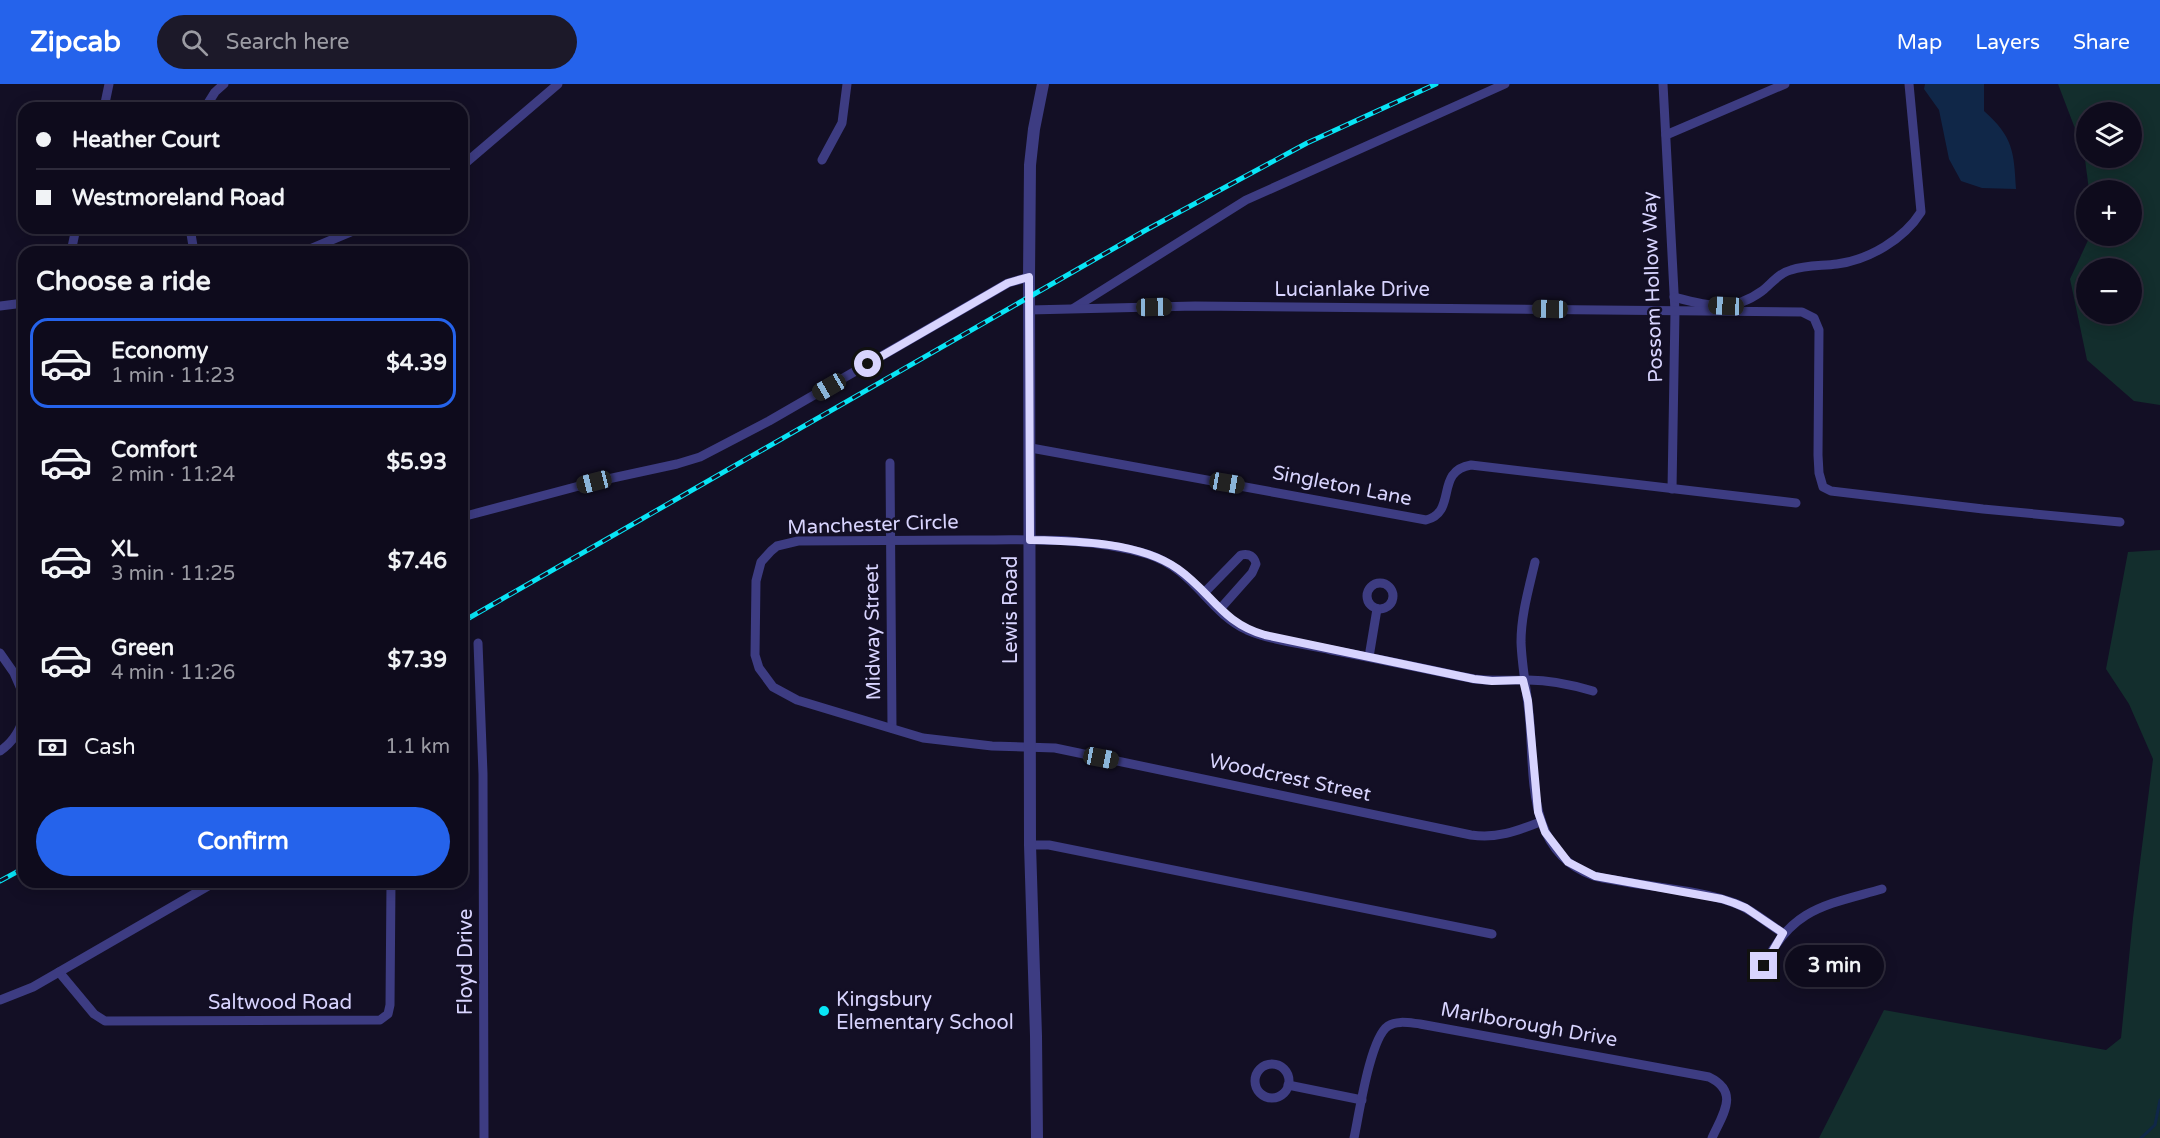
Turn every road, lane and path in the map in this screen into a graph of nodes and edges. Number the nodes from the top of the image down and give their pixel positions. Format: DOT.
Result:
graph roads {
  1 [pos="109,84"];
  2 [pos="224,84"];
  3 [pos="558,84"];
  4 [pos="847,84"];
  5 [pos="1043,84"];
  6 [pos="1505,84"];
  7 [pos="1662,84"];
  8 [pos="1785,84"];
  9 [pos="1910,84"];
  10 [pos="105,102"];
  11 [pos="209,102"];
  12 [pos="1666,135"];
  13 [pos="822,160"];
  14 [pos="468,161"];
  15 [pos="346,234"];
  16 [pos="317,246"];
  17 [pos="1029,277"];
  18 [pos="1674,297"];
  19 [pos="18,304"];
  20 [pos="0,306"];
  21 [pos="1072,309"];
  22 [pos="1029,310"];
  23 [pos="1675,311"];
  24 [pos="1031,448"];
  25 [pos="890,463"];
  26 [pos="1672,489"];
  27 [pos="1796,503"];
  28 [pos="468,515"];
  29 [pos="2120,522"];
  30 [pos="1030,540"];
  31 [pos="890,541"];
  32 [pos="1535,562"];
  33 [pos="1204,593"];
  34 [pos="1220,609"];
  35 [pos="1377,609"];
  36 [pos="478,643"];
  37 [pos="0,653"];
  38 [pos="1369,657"];
  39 [pos="1523,680"];
  40 [pos="18,682"];
  41 [pos="1593,691"];
  42 [pos="892,728"];
  43 [pos="18,731"];
  44 [pos="1030,746"];
  45 [pos="0,751"];
  46 [pos="1540,822"];
  47 [pos="1030,844"];
  48 [pos="205,888"];
  49 [pos="391,888"];
  50 [pos="1882,889"];
  51 [pos="1783,933"];
  52 [pos="1492,934"];
  53 [pos="1764,966"];
  54 [pos="59,972"];
  55 [pos="0,1000"];
  56 [pos="1288,1084"];
  57 [pos="1362,1100"];
  58 [pos="484,1138"];
  59 [pos="1037,1138"];
  60 [pos="1354,1138"];
  61 [pos="1712,1138"];
  1 -- 10 [label="street"];
  2 -- 11 [label="street"];
  3 -- 14 [label="street"];
  4 -- 13 [label="street"];
  5 -- 17 [label="street, Lewis Road"];
  6 -- 21 [label="street"];
  7 -- 12 [label="street, Possom Hollow Way"];
  8 -- 12 [label="street"];
  9 -- 18 [label="street"];
  12 -- 18 [label="street, Possom Hollow Way"];
  15 -- 16 [label="street"];
  17 -- 22 [label="street, Lewis Road"];
  17 -- 28 [label="street"];
  18 -- 23 [label="street, Possom Hollow Way"];
  19 -- 20 [label="street"];
  21 -- 22 [label="street, Lucianlake Drive"];
  21 -- 23 [label="street, Lucianlake Drive"];
  22 -- 24 [label="street, Lewis Road"];
  23 -- 26 [label="street, Possom Hollow Way"];
  23 -- 29 [label="street, Lucianlake Drive"];
  24 -- 26 [label="street, Singleton Lane"];
  24 -- 30 [label="street, Lewis Road"];
  25 -- 31 [label="street, Midway Street"];
  26 -- 27 [label="street, Singleton Lane"];
  30 -- 31 [label="street, Manchester Circle"];
  30 -- 33 [label="street, Manchester Circle"];
  30 -- 44 [label="street, Lewis Road"];
  31 -- 42 [label="street, Midway Street"];
  31 -- 42 [label="street, Manchester Circle"];
  32 -- 39 [label="street"];
  33 -- 34 [label="street, Manchester Circle"];
  33 -- 34 [label="street"];
  34 -- 38 [label="street, Manchester Circle"];
  35 -- 38 [label="street"];
  36 -- 58 [label="street, Floyd Drive"];
  37 -- 40 [label="street"];
  38 -- 39 [label="street, Manchester Circle"];
  39 -- 41 [label="street, Manchester Circle"];
  39 -- 46 [label="street"];
  42 -- 44 [label="street, Manchester Circle"];
  43 -- 45 [label="street"];
  44 -- 46 [label="street, Woodcrest Street"];
  44 -- 47 [label="street, Lewis Road"];
  46 -- 51 [label="street"];
  47 -- 52 [label="street"];
  47 -- 59 [label="street, Lewis Road"];
  48 -- 54 [label="street"];
  49 -- 54 [label="street, Saltwood Road"];
  50 -- 51 [label="street"];
  51 -- 53 [label="street"];
  54 -- 55 [label="street"];
  56 -- 57 [label="street"];
  57 -- 60 [label="street, Marlborough Drive"];
  57 -- 61 [label="street, Marlborough Drive"];
}
